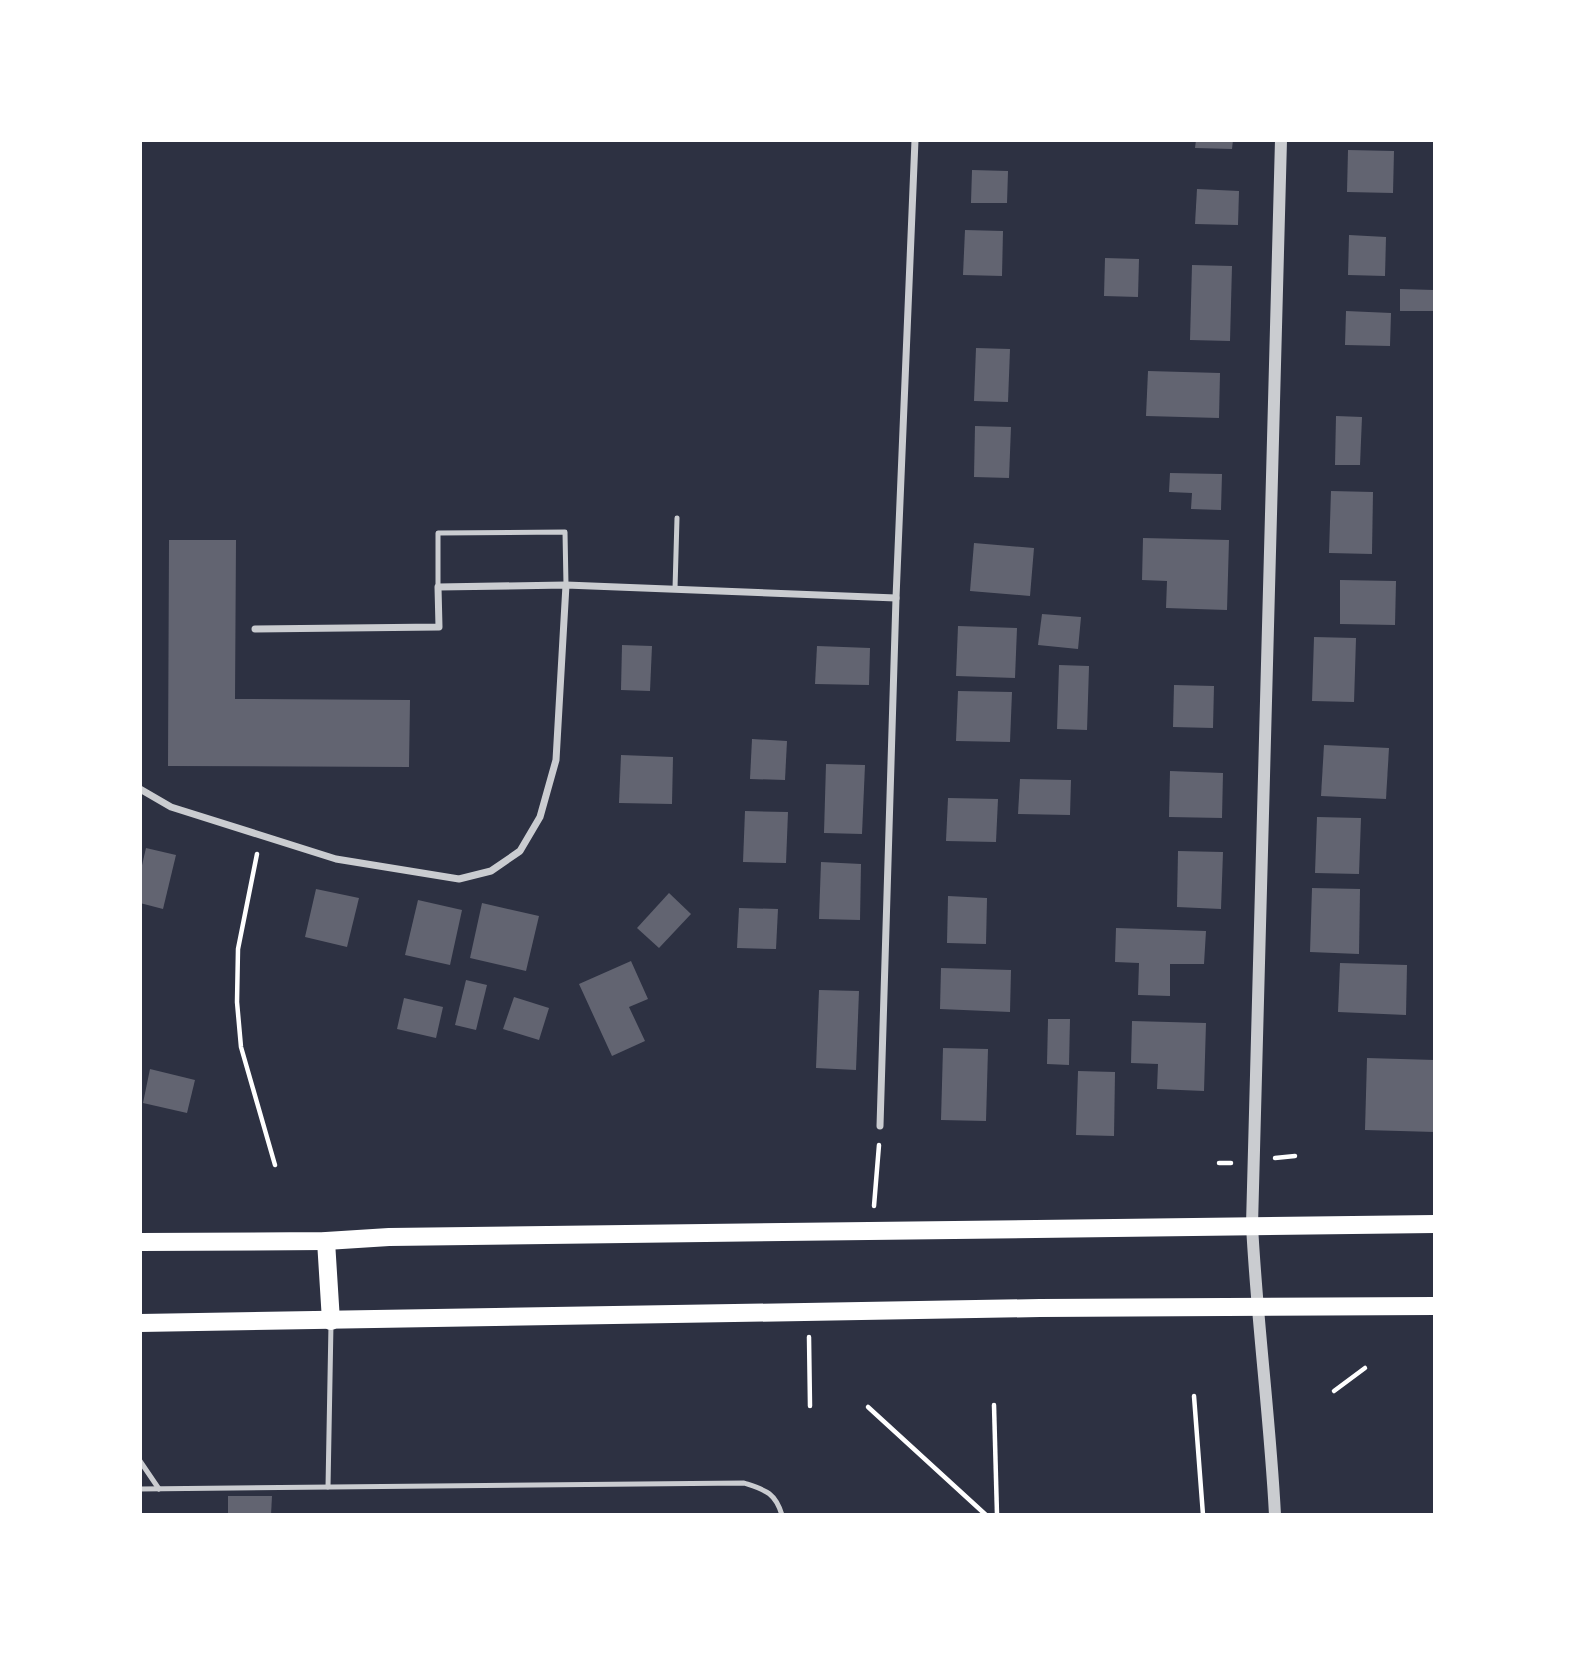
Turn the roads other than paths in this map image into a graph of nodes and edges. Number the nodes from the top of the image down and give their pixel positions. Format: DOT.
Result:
graph roads {
  1 [pos="915,140"];
  2 [pos="1281,140"];
  3 [pos="677,518"];
  4 [pos="566,585"];
  5 [pos="438,587"];
  6 [pos="675,589"];
  7 [pos="897,598"];
  8 [pos="255,629"];
  9 [pos="140,789"];
  10 [pos="880,1126"];
  11 [pos="1435,1224"];
  12 [pos="1252,1225"];
  13 [pos="326,1241"];
  14 [pos="140,1242"];
  15 [pos="1435,1306"];
  16 [pos="1256,1307"];
  17 [pos="331,1321"];
  18 [pos="140,1323"];
  19 [pos="140,1461"];
  20 [pos="328,1487"];
  21 [pos="140,1489"];
  22 [pos="159,1489"];
  23 [pos="782,1515"];
  24 [pos="1275,1515"];
  1 -- 7 [label="street"];
  2 -- 12 [label="street"];
  3 -- 6 [label="lane"];
  4 -- 5 [label="street"];
  4 -- 5 [label="lane"];
  4 -- 6 [label="street"];
  4 -- 9 [label="street"];
  5 -- 8 [label="street"];
  6 -- 7 [label="street"];
  7 -- 10 [label="street"];
  11 -- 12 [label="main road"];
  12 -- 13 [label="main road"];
  12 -- 16 [label="street"];
  13 -- 14 [label="main road"];
  13 -- 17 [label="main road"];
  15 -- 16 [label="main road"];
  16 -- 17 [label="main road"];
  16 -- 24 [label="street"];
  17 -- 18 [label="main road"];
  17 -- 20 [label="lane"];
  19 -- 22 [label="lane"];
  20 -- 22 [label="lane"];
  20 -- 23 [label="lane"];
  21 -- 22 [label="lane"];
}
